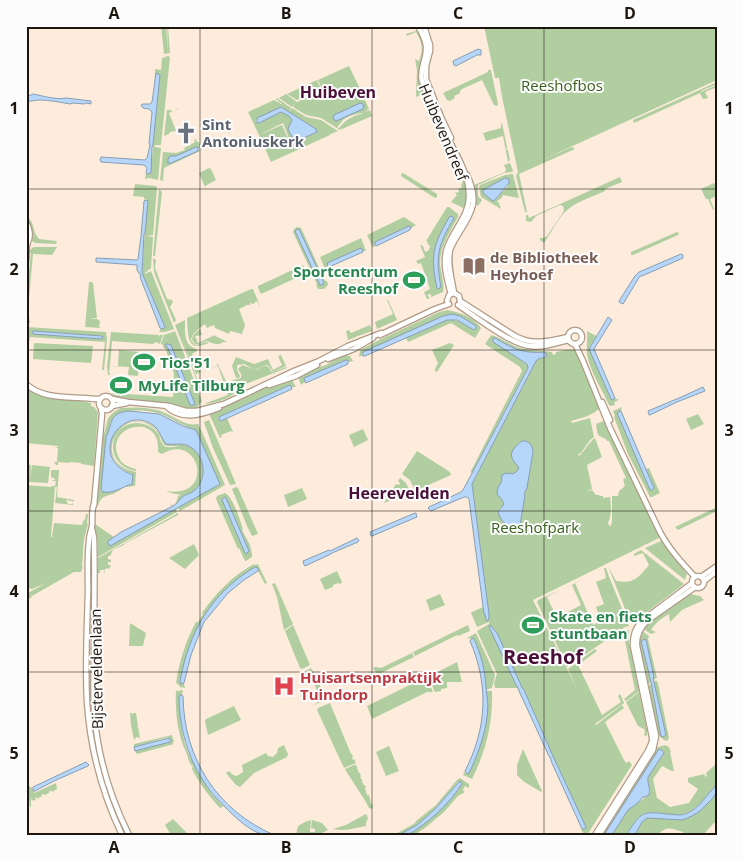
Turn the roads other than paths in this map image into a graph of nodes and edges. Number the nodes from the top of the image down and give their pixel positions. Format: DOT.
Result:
graph roads {
  1 [pos="418,26"];
  2 [pos="424,26"];
  3 [pos="26,222"];
  4 [pos="27,243"];
  5 [pos="26,261"];
  6 [pos="452,294"];
  7 [pos="448,303"];
  8 [pos="459,303"];
  9 [pos="568,339"];
  10 [pos="577,344"];
  11 [pos="26,384"];
  12 [pos="78,398"];
  13 [pos="100,399"];
  14 [pos="112,399"];
  15 [pos="128,402"];
  16 [pos="112,406"];
  17 [pos="100,407"];
  18 [pos="107,410"];
  19 [pos="100,427"];
  20 [pos="92,529"];
  21 [pos="717,566"];
  22 [pos="717,571"];
  23 [pos="703,579"];
  24 [pos="693,582"];
  25 [pos="122,835"];
  26 [pos="129,835"];
  27 [pos="595,835"];
  28 [pos="599,835"];
  1 -- 6 [label="street, Huibevendreef"];
  2 -- 6 [label="street, Huibevendreef"];
  3 -- 4 [label="street"];
  4 -- 5 [label="street"];
  6 -- 7 [label="street"];
  6 -- 8 [label="street"];
  7 -- 8 [label="street"];
  7 -- 15 [label="street"];
  8 -- 9 [label="street"];
  9 -- 10 [label="street"];
  9 -- 10 [label="street"];
  10 -- 24 [label="street"];
  11 -- 12 [label="street"];
  12 -- 13 [label="street"];
  12 -- 17 [label="street"];
  13 -- 14 [label="street"];
  13 -- 17 [label="street"];
  14 -- 15 [label="street"];
  14 -- 16 [label="street"];
  15 -- 16 [label="street"];
  16 -- 18 [label="street"];
  17 -- 18 [label="street"];
  17 -- 19 [label="street, Bijsterveldenlaan"];
  18 -- 19 [label="street, Bijsterveldenlaan"];
  19 -- 20 [label="street, Bijsterveldenlaan"];
  20 -- 25 [label="street, Bijsterveldenlaan"];
  20 -- 26 [label="street, Bijsterveldenlaan"];
  21 -- 23 [label="street"];
  22 -- 23 [label="street"];
  23 -- 24 [label="street"];
  23 -- 24 [label="street"];
  24 -- 27 [label="street"];
  24 -- 28 [label="street"];
}
